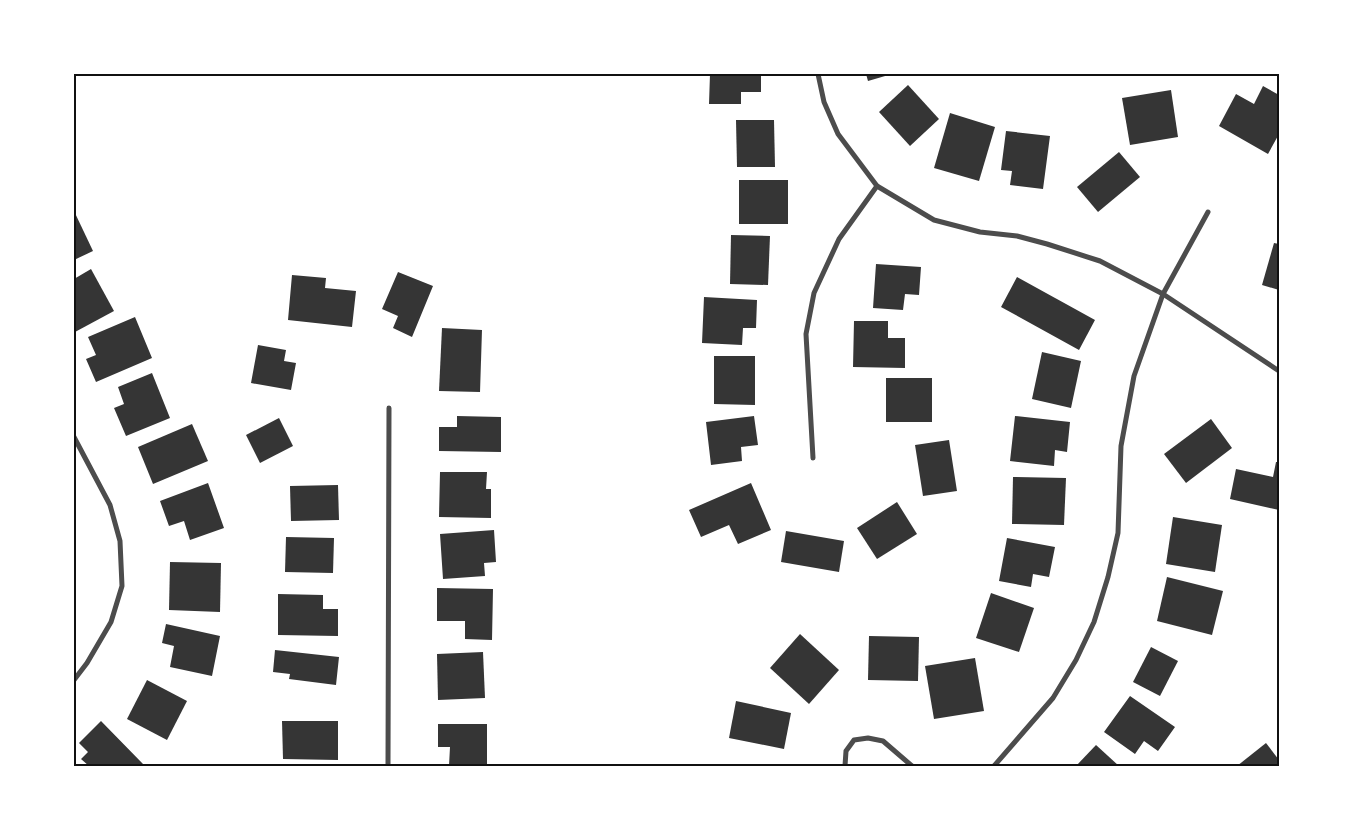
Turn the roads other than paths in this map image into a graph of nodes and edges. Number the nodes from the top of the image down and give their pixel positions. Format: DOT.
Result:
graph roads {
  1 [pos="818,74"];
  2 [pos="877,186"];
  3 [pos="1208,212"];
  4 [pos="1163,294"];
  5 [pos="1279,370"];
  6 [pos="389,408"];
  7 [pos="74,437"];
  8 [pos="814,458"];
  9 [pos="74,680"];
  10 [pos="388,766"];
  11 [pos="845,766"];
  12 [pos="912,766"];
  13 [pos="994,766"];
  1 -- 2 [label="street"];
  2 -- 4 [label="street"];
  2 -- 8 [label="street"];
  3 -- 4 [label="street"];
  4 -- 5 [label="street"];
  4 -- 13 [label="street"];
  6 -- 10 [label="street"];
  7 -- 9 [label="street"];
  11 -- 12 [label="street"];
}
